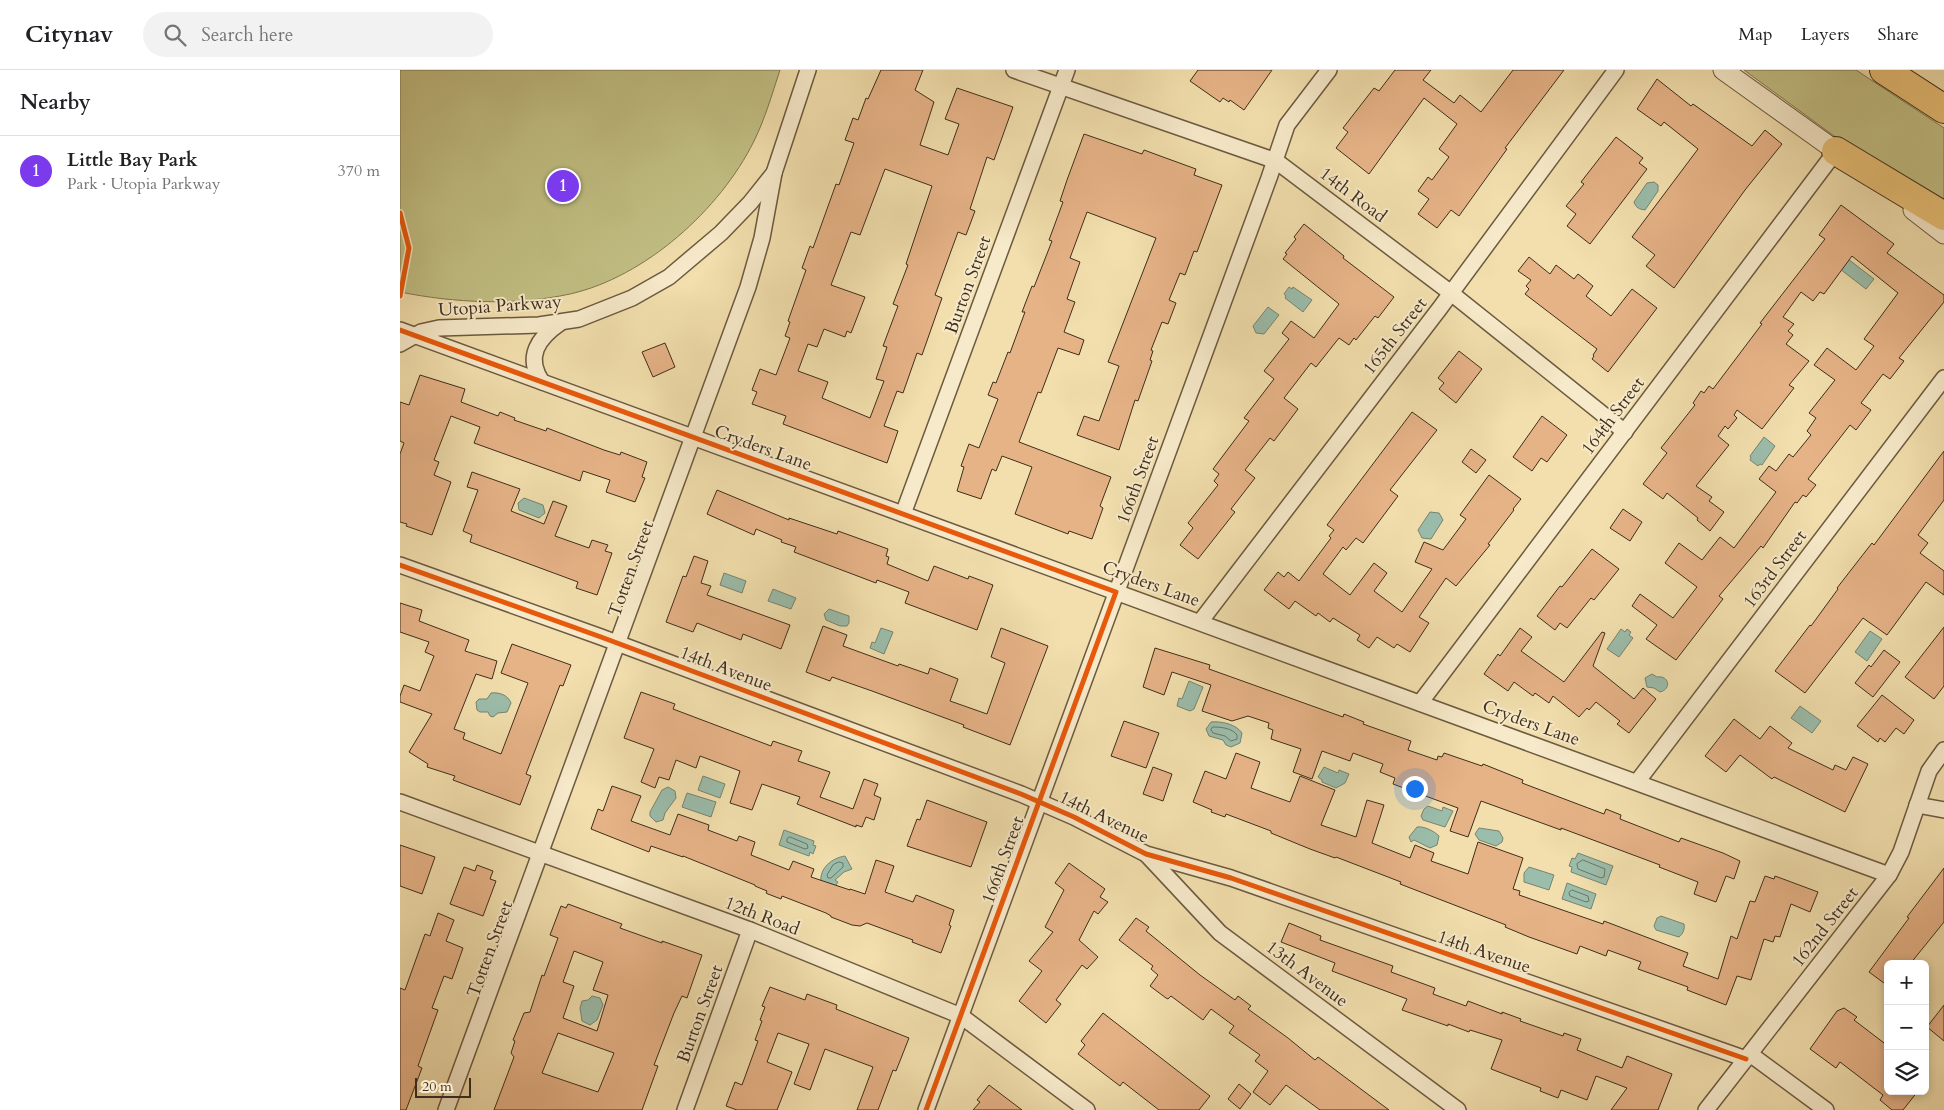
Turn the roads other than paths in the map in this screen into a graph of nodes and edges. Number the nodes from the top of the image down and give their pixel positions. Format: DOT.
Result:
graph roads {
  1 [pos="808,70"];
  2 [pos="1014,70"];
  3 [pos="1067,70"];
  4 [pos="1329,70"];
  5 [pos="1616,70"];
  6 [pos="1723,70"];
  7 [pos="1884,70"];
  8 [pos="1062,88"];
  9 [pos="1944,109"];
  10 [pos="1836,151"];
  11 [pos="1276,161"];
  12 [pos="774,173"];
  13 [pos="1944,216"];
  14 [pos="1944,234"];
  15 [pos="1452,293"];
  16 [pos="562,322"];
  17 [pos="400,330"];
  18 [pos="415,335"];
  19 [pos="400,344"];
  20 [pos="1944,378"];
  21 [pos="542,382"];
  22 [pos="1624,432"];
  23 [pos="694,437"];
  24 [pos="903,514"];
  25 [pos="400,565"];
  26 [pos="1116,592"];
  27 [pos="1200,622"];
  28 [pos="618,644"];
  29 [pos="1420,703"];
  30 [pos="1944,750"];
  31 [pos="1637,782"];
  32 [pos="1039,801"];
  33 [pos="400,802"];
  34 [pos="1917,805"];
  35 [pos="1944,810"];
  36 [pos="540,853"];
  37 [pos="1146,854"];
  38 [pos="1889,875"];
  39 [pos="750,930"];
  40 [pos="961,1016"];
  41 [pos="1748,1056"];
  42 [pos="446,1110"];
  43 [pos="685,1110"];
  44 [pos="926,1110"];
  45 [pos="1087,1110"];
  46 [pos="1458,1110"];
  47 [pos="1706,1110"];
  48 [pos="1826,1110"];
  1 -- 12 [label="street, Utopia Parkway"];
  2 -- 8 [label="street, 14th Road"];
  3 -- 8 [label="street, Burton Street"];
  4 -- 11 [label="street, 166th Street"];
  5 -- 15 [label="street, 165th Street"];
  6 -- 10 [label="street"];
  7 -- 9 [label="highway"];
  8 -- 11 [label="street, 14th Road"];
  8 -- 24 [label="street, Burton Street"];
  10 -- 13 [label="highway"];
  10 -- 14 [label="street"];
  10 -- 22 [label="street, 164th Street"];
  11 -- 15 [label="street, 14th Road"];
  11 -- 26 [label="street, 166th Street"];
  12 -- 16 [label="street, Utopia Parkway"];
  12 -- 23 [label="street, Totten Street"];
  15 -- 22 [label="street, 14th Road"];
  15 -- 27 [label="street, 165th Street"];
  16 -- 18 [label="street, Utopia Parkway"];
  16 -- 21 [label="street"];
  17 -- 18 [label="street, Cryders Lane"];
  18 -- 19 [label="street, Utopia Parkway"];
  18 -- 21 [label="street, Cryders Lane"];
  20 -- 31 [label="street, 163rd Street"];
  21 -- 23 [label="street, Cryders Lane"];
  22 -- 29 [label="street, 164th Street"];
  23 -- 24 [label="street, Cryders Lane"];
  23 -- 28 [label="street, Totten Street"];
  24 -- 26 [label="street, Cryders Lane"];
  25 -- 28 [label="street, 14th Avenue"];
  26 -- 27 [label="street, Cryders Lane"];
  26 -- 32 [label="street, 166th Street"];
  27 -- 29 [label="street, Cryders Lane"];
  28 -- 32 [label="street, 14th Avenue"];
  28 -- 36 [label="street, Totten Street"];
  29 -- 31 [label="street, Cryders Lane"];
  30 -- 34 [label="street, 162nd Street"];
  31 -- 38 [label="street, Cryders Lane"];
  32 -- 37 [label="street, 14th Avenue"];
  32 -- 40 [label="street, 166th Street"];
  33 -- 36 [label="street, 12th Road"];
  34 -- 35 [label="street"];
  34 -- 38 [label="street, 162nd Street"];
  36 -- 39 [label="street, 12th Road"];
  36 -- 42 [label="street, Totten Street"];
  37 -- 41 [label="street, 14th Avenue"];
  37 -- 46 [label="street, 13th Avenue"];
  38 -- 41 [label="street, 162nd Street"];
  39 -- 40 [label="street, 12th Road"];
  39 -- 43 [label="street, Burton Street"];
  40 -- 44 [label="street, 166th Street"];
  40 -- 45 [label="street, 12th Road"];
  41 -- 47 [label="street, 162nd Street"];
  41 -- 48 [label="street, 14th Avenue"];
}
